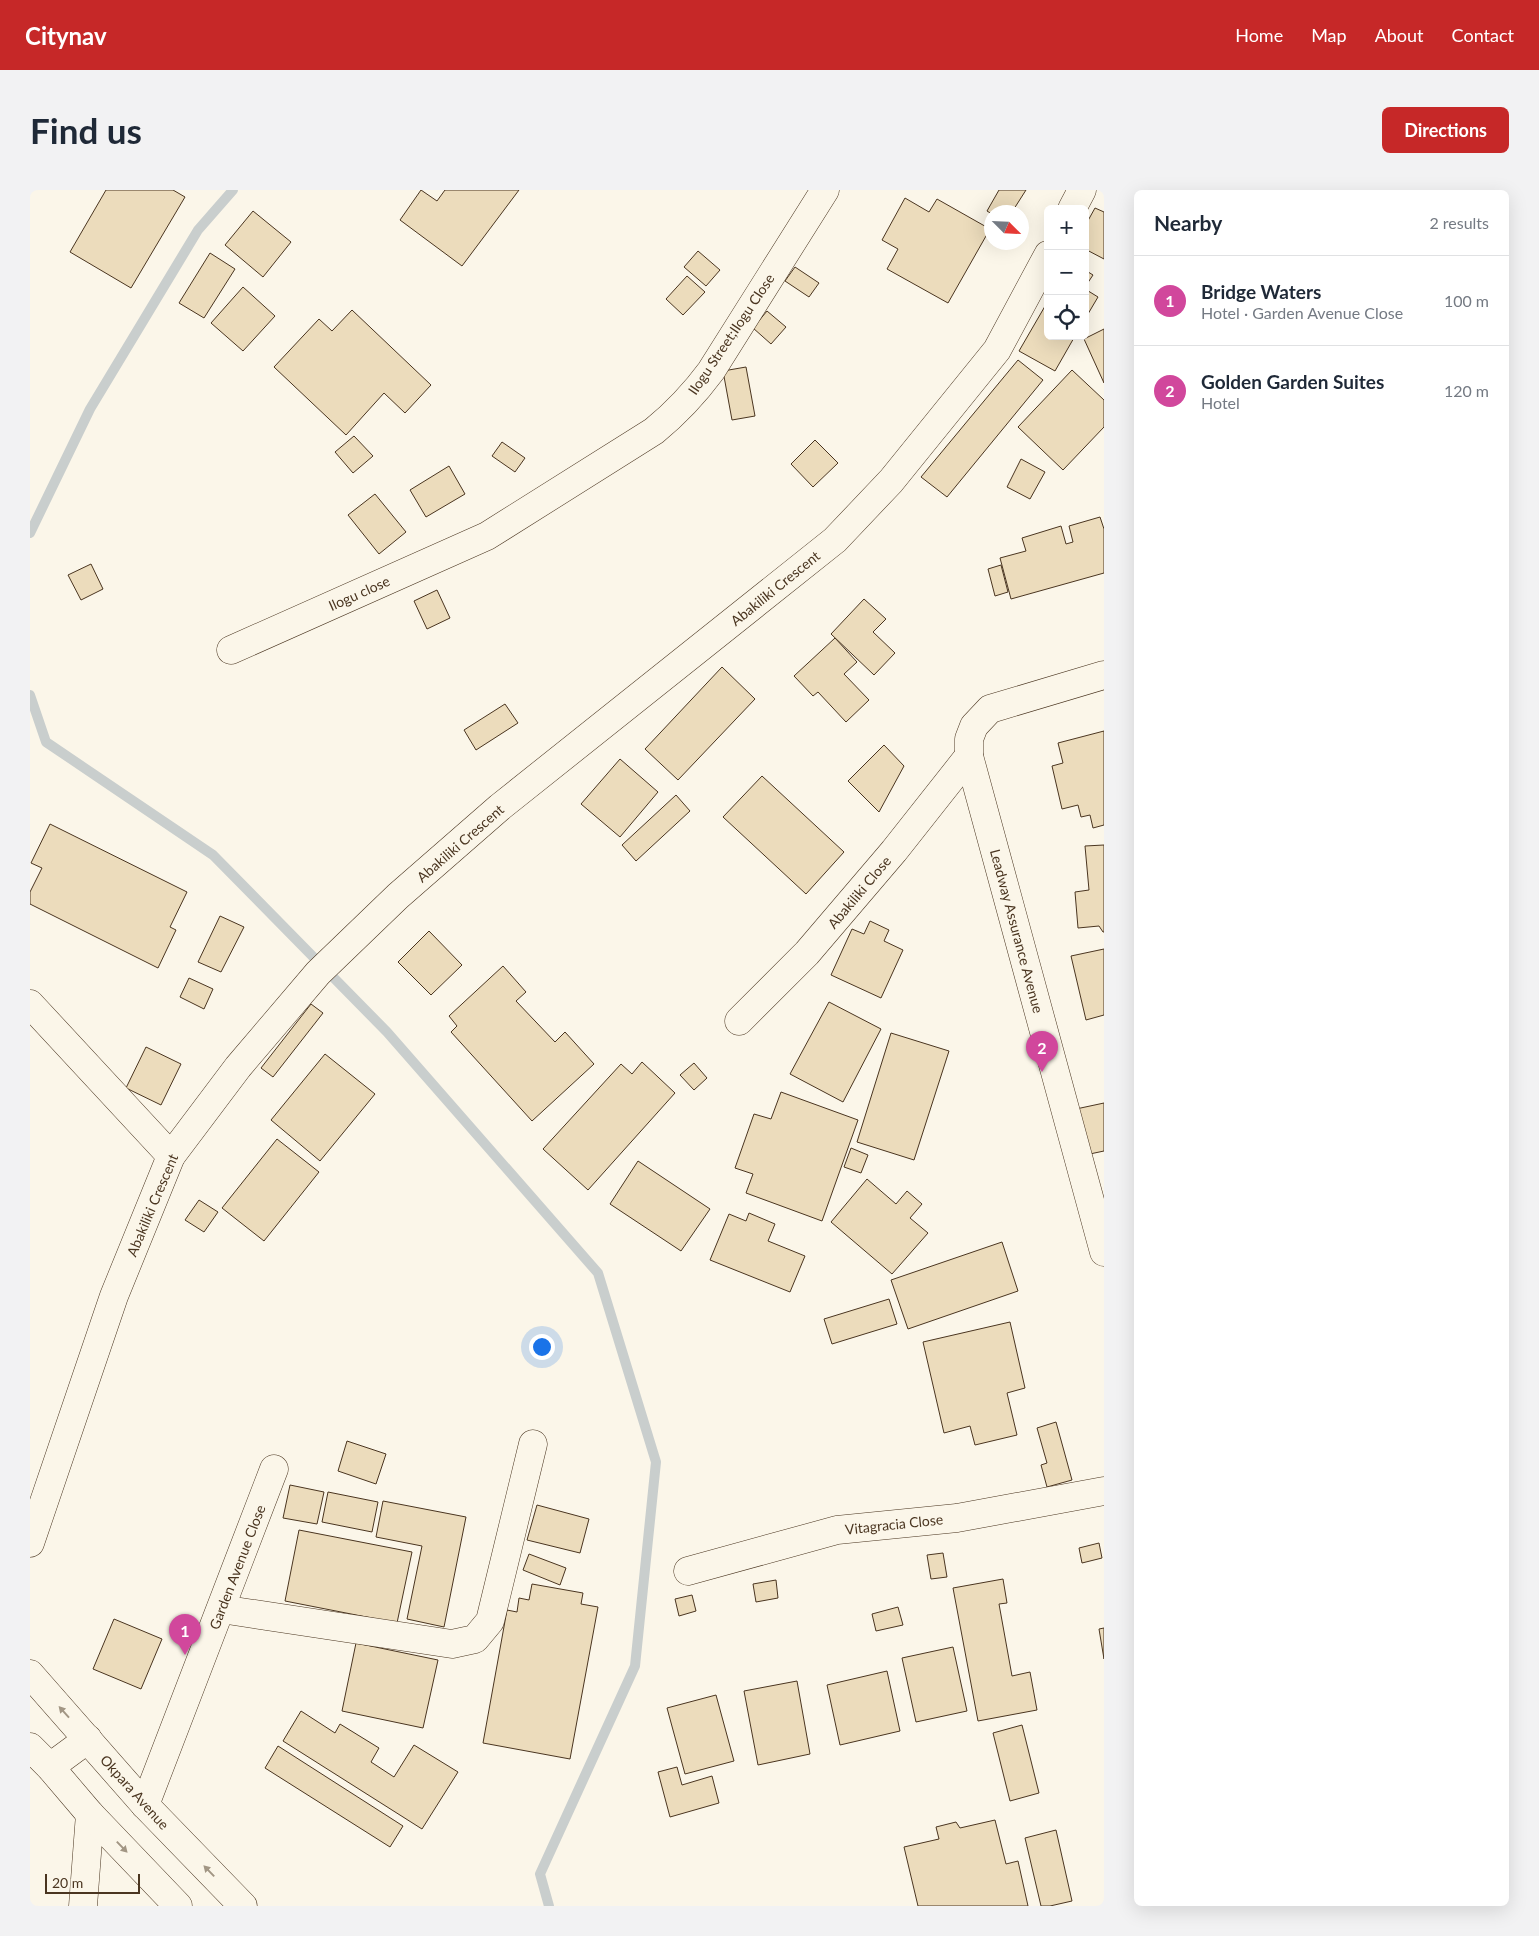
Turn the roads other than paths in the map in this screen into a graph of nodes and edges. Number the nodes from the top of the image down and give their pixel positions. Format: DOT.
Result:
graph roads {
  1 [pos="825,190"];
  2 [pos="1082,190"];
  3 [pos="1074,205"];
  4 [pos="1044,262"];
  5 [pos="487,536"];
  6 [pos="231,650"];
  7 [pos="1104,675"];
  8 [pos="970,756"];
  9 [pos="30,1004"];
  10 [pos="739,1021"];
  11 [pos="172,1156"];
  12 [pos="1104,1252"];
  13 [pos="533,1444"];
  14 [pos="274,1469"];
  15 [pos="1104,1491"];
  16 [pos="30,1543"];
  17 [pos="688,1571"];
  18 [pos="221,1609"];
  19 [pos="30,1674"];
  20 [pos="88,1739"];
  21 [pos="30,1747"];
  22 [pos="50,1767"];
  23 [pos="145,1805"];
  24 [pos="90,1814"];
  25 [pos="83,1906"];
  26 [pos="178,1906"];
  27 [pos="243,1906"];
  1 -- 5 [label="street, Ilogu Street;Ilogu Close"];
  2 -- 3 [label="street"];
  4 -- 11 [label="street, Abakiliki Crescent"];
  5 -- 6 [label="street, Ilogu close"];
  7 -- 8 [label="street, Leadway Assurance Avenue"];
  8 -- 10 [label="street, Abakiliki Close"];
  8 -- 12 [label="street, Leadway Assurance Avenue"];
  9 -- 11 [label="street"];
  11 -- 16 [label="street, Abakiliki Crescent"];
  13 -- 18 [label="street"];
  14 -- 18 [label="street, Garden Avenue Close"];
  15 -- 17 [label="street, Vitagracia Close"];
  18 -- 23 [label="street, Garden Avenue Close"];
  20 -- 19 [label="street, Okpara Avenue, one-way"];
  20 -- 22 [label="street"];
  20 -- 23 [label="street, Okpara Avenue"];
  21 -- 22 [label="street"];
  22 -- 24 [label="street"];
  27 -- 23 [label="street, Okpara Avenue, one-way"];
  24 -- 25 [label="street"];
  24 -- 26 [label="street, one-way"];
}
